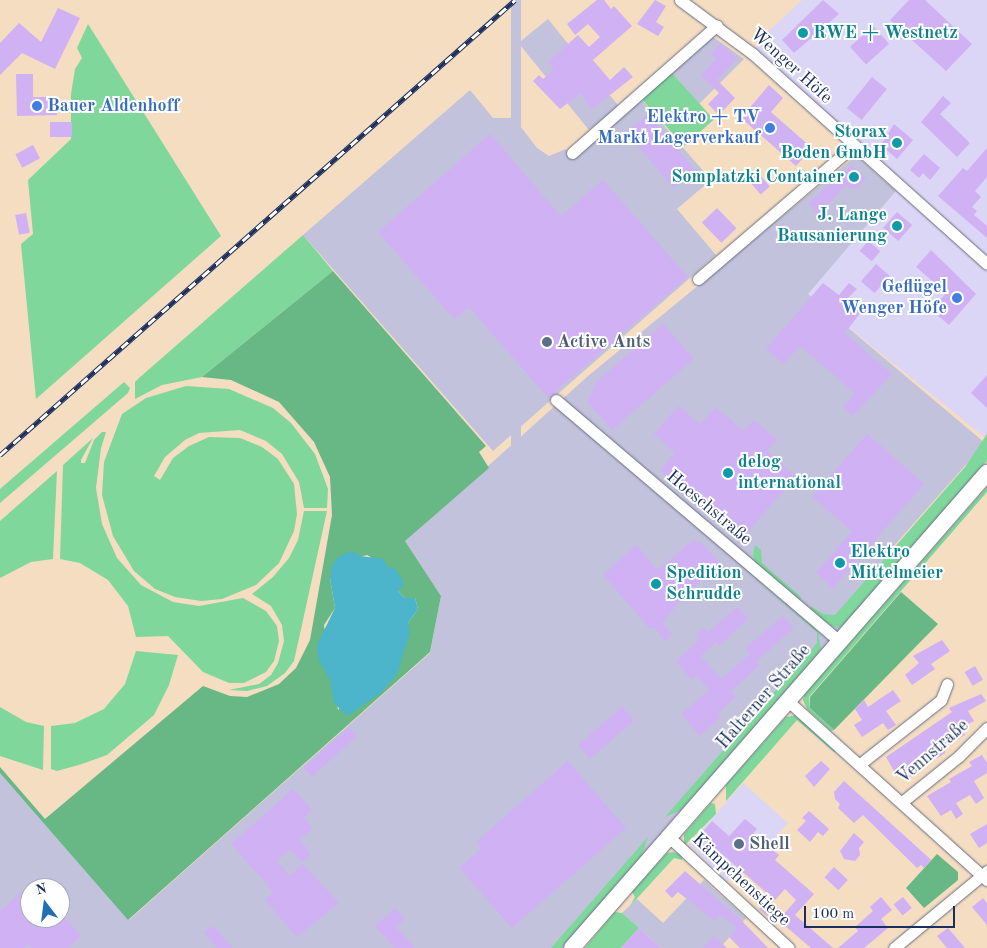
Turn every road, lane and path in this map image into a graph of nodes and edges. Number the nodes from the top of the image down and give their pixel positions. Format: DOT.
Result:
graph roads {
  1 [pos="680,0"];
  2 [pos="717,26"];
  3 [pos="854,146"];
  4 [pos="572,153"];
  5 [pos="987,264"];
  6 [pos="698,279"];
  7 [pos="556,400"];
  8 [pos="987,473"];
  9 [pos="840,642"];
  10 [pos="948,684"];
  11 [pos="788,700"];
  12 [pos="987,728"];
  13 [pos="860,764"];
  14 [pos="902,802"];
  15 [pos="669,837"];
  16 [pos="985,875"];
  17 [pos="572,948"];
  18 [pos="789,948"];
  19 [pos="894,948"];
  1 -- 2 [label="street, Wenger Höfe"];
  2 -- 3 [label="street, Wenger Höfe"];
  2 -- 4 [label="street"];
  3 -- 5 [label="street, Wenger Höfe"];
  3 -- 6 [label="street"];
  7 -- 9 [label="street, Hoeschstraße"];
  8 -- 9 [label="main road, Halterner Straße"];
  9 -- 11 [label="main road, Halterner Straße"];
  10 -- 13 [label="street, Vennstraße"];
  11 -- 13 [label="street, Vennstraße"];
  11 -- 15 [label="main road, Halterner Straße"];
  12 -- 14 [label="street, Vennstraße"];
  13 -- 14 [label="street, Vennstraße"];
  14 -- 16 [label="street, Vennstraße"];
  15 -- 17 [label="main road, Halterner Straße"];
  15 -- 18 [label="street, Kämpchenstiege"];
  16 -- 19 [label="street"];
}
